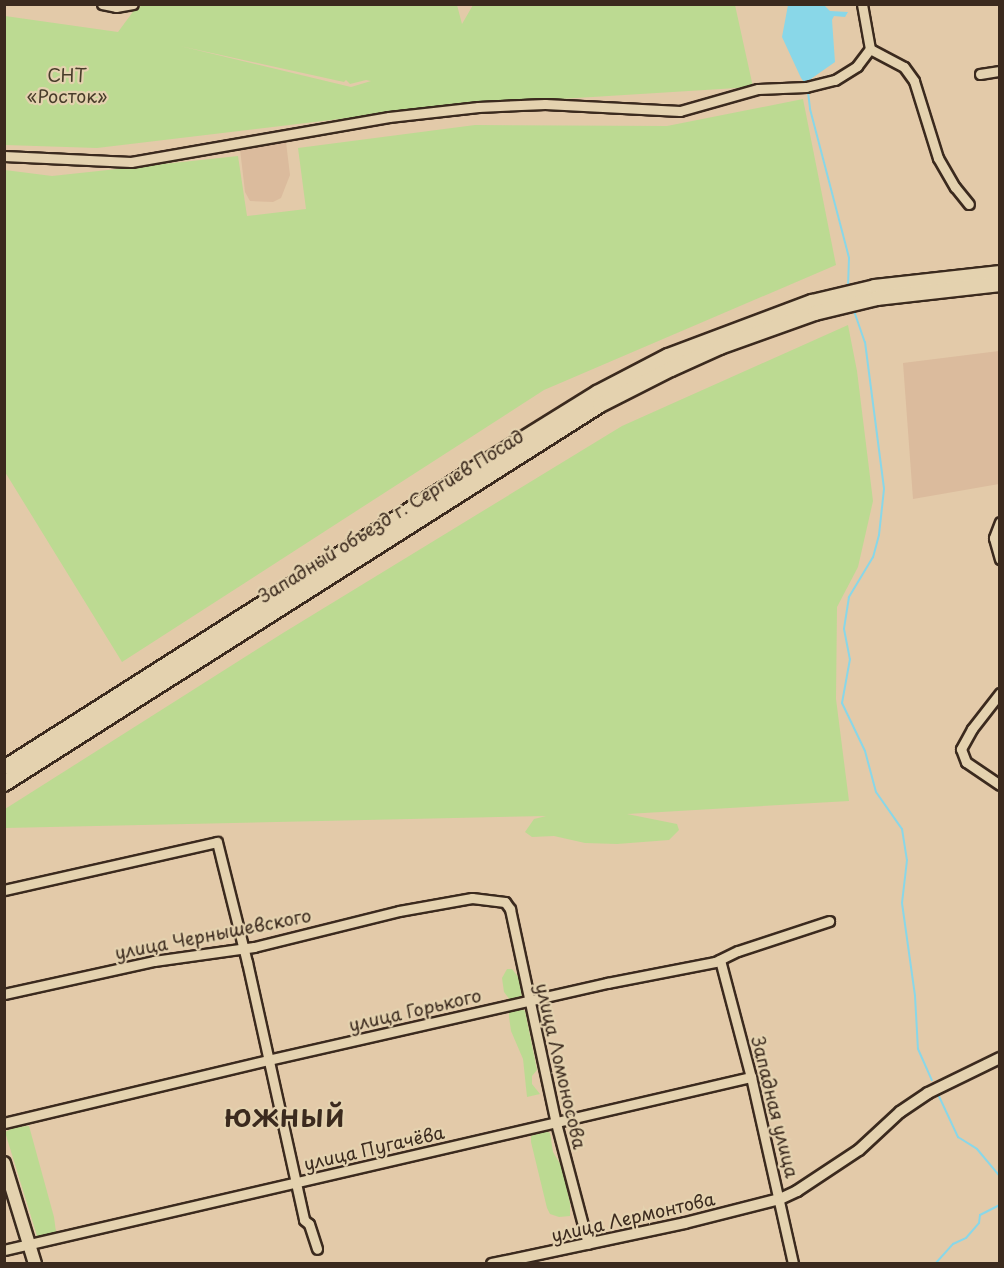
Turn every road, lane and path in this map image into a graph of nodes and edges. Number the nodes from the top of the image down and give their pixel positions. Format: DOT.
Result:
graph roads {
  1 [pos="102,4"];
  2 [pos="133,4"];
  3 [pos="862,4"];
  4 [pos="870,49"];
  5 [pos="999,71"];
  6 [pos="980,74"];
  7 [pos="4,156"];
  8 [pos="969,204"];
  9 [pos="999,273"];
  10 [pos="999,284"];
  11 [pos="876,292"];
  12 [pos="813,307"];
  13 [pos="999,522"];
  14 [pos="999,559"];
  15 [pos="999,693"];
  16 [pos="4,768"];
  17 [pos="4,784"];
  18 [pos="999,784"];
  19 [pos="4,890"];
  20 [pos="499,900"];
  21 [pos="829,921"];
  22 [pos="243,949"];
  23 [pos="720,960"];
  24 [pos="4,994"];
  25 [pos="529,1002"];
  26 [pos="999,1058"];
  27 [pos="268,1060"];
  28 [pos="751,1077"];
  29 [pos="4,1123"];
  30 [pos="556,1123"];
  31 [pos="4,1163"];
  32 [pos="295,1184"];
  33 [pos="780,1199"];
  34 [pos="29,1244"];
  35 [pos="588,1244"];
  36 [pos="316,1249"];
  37 [pos="4,1250"];
  38 [pos="35,1263"];
  39 [pos="492,1263"];
  40 [pos="793,1263"];
  1 -- 2 [label="street"];
  3 -- 4 [label="street"];
  4 -- 7 [label="street"];
  4 -- 8 [label="street"];
  5 -- 6 [label="street"];
  9 -- 11 [label="main road"];
  10 -- 11 [label="main road"];
  11 -- 12 [label="main road"];
  12 -- 16 [label="main road, Западный объезд г. Сергиев Посад"];
  12 -- 17 [label="main road, Западный объезд г. Сергиев Посад"];
  13 -- 14 [label="street"];
  15 -- 18 [label="street"];
  19 -- 22 [label="street"];
  20 -- 22 [label="street, улица Чернышевского"];
  20 -- 25 [label="street, улица Ломоносова"];
  21 -- 23 [label="street, улица Горького"];
  22 -- 24 [label="street, улица Чернышевского"];
  22 -- 27 [label="street"];
  23 -- 25 [label="street, улица Горького"];
  23 -- 28 [label="street, Западная улица"];
  25 -- 27 [label="street, улица Горького"];
  25 -- 30 [label="street, улица Ломоносова"];
  26 -- 33 [label="street, улица Лермонтова"];
  27 -- 29 [label="street, улица Горького"];
  27 -- 32 [label="street"];
  28 -- 30 [label="street, улица Пугачёва"];
  28 -- 33 [label="street, Западная улица"];
  30 -- 32 [label="street, улица Пугачёва"];
  30 -- 35 [label="street, улица Ломоносова"];
  31 -- 34 [label="main road"];
  32 -- 34 [label="street, улица Пугачёва"];
  32 -- 36 [label="street"];
  33 -- 35 [label="street, улица Лермонтова"];
  33 -- 40 [label="street, Западная улица"];
  34 -- 37 [label="street, улица Пугачёва"];
  34 -- 38 [label="main road"];
  35 -- 39 [label="street, улица Лермонтова"];
}
